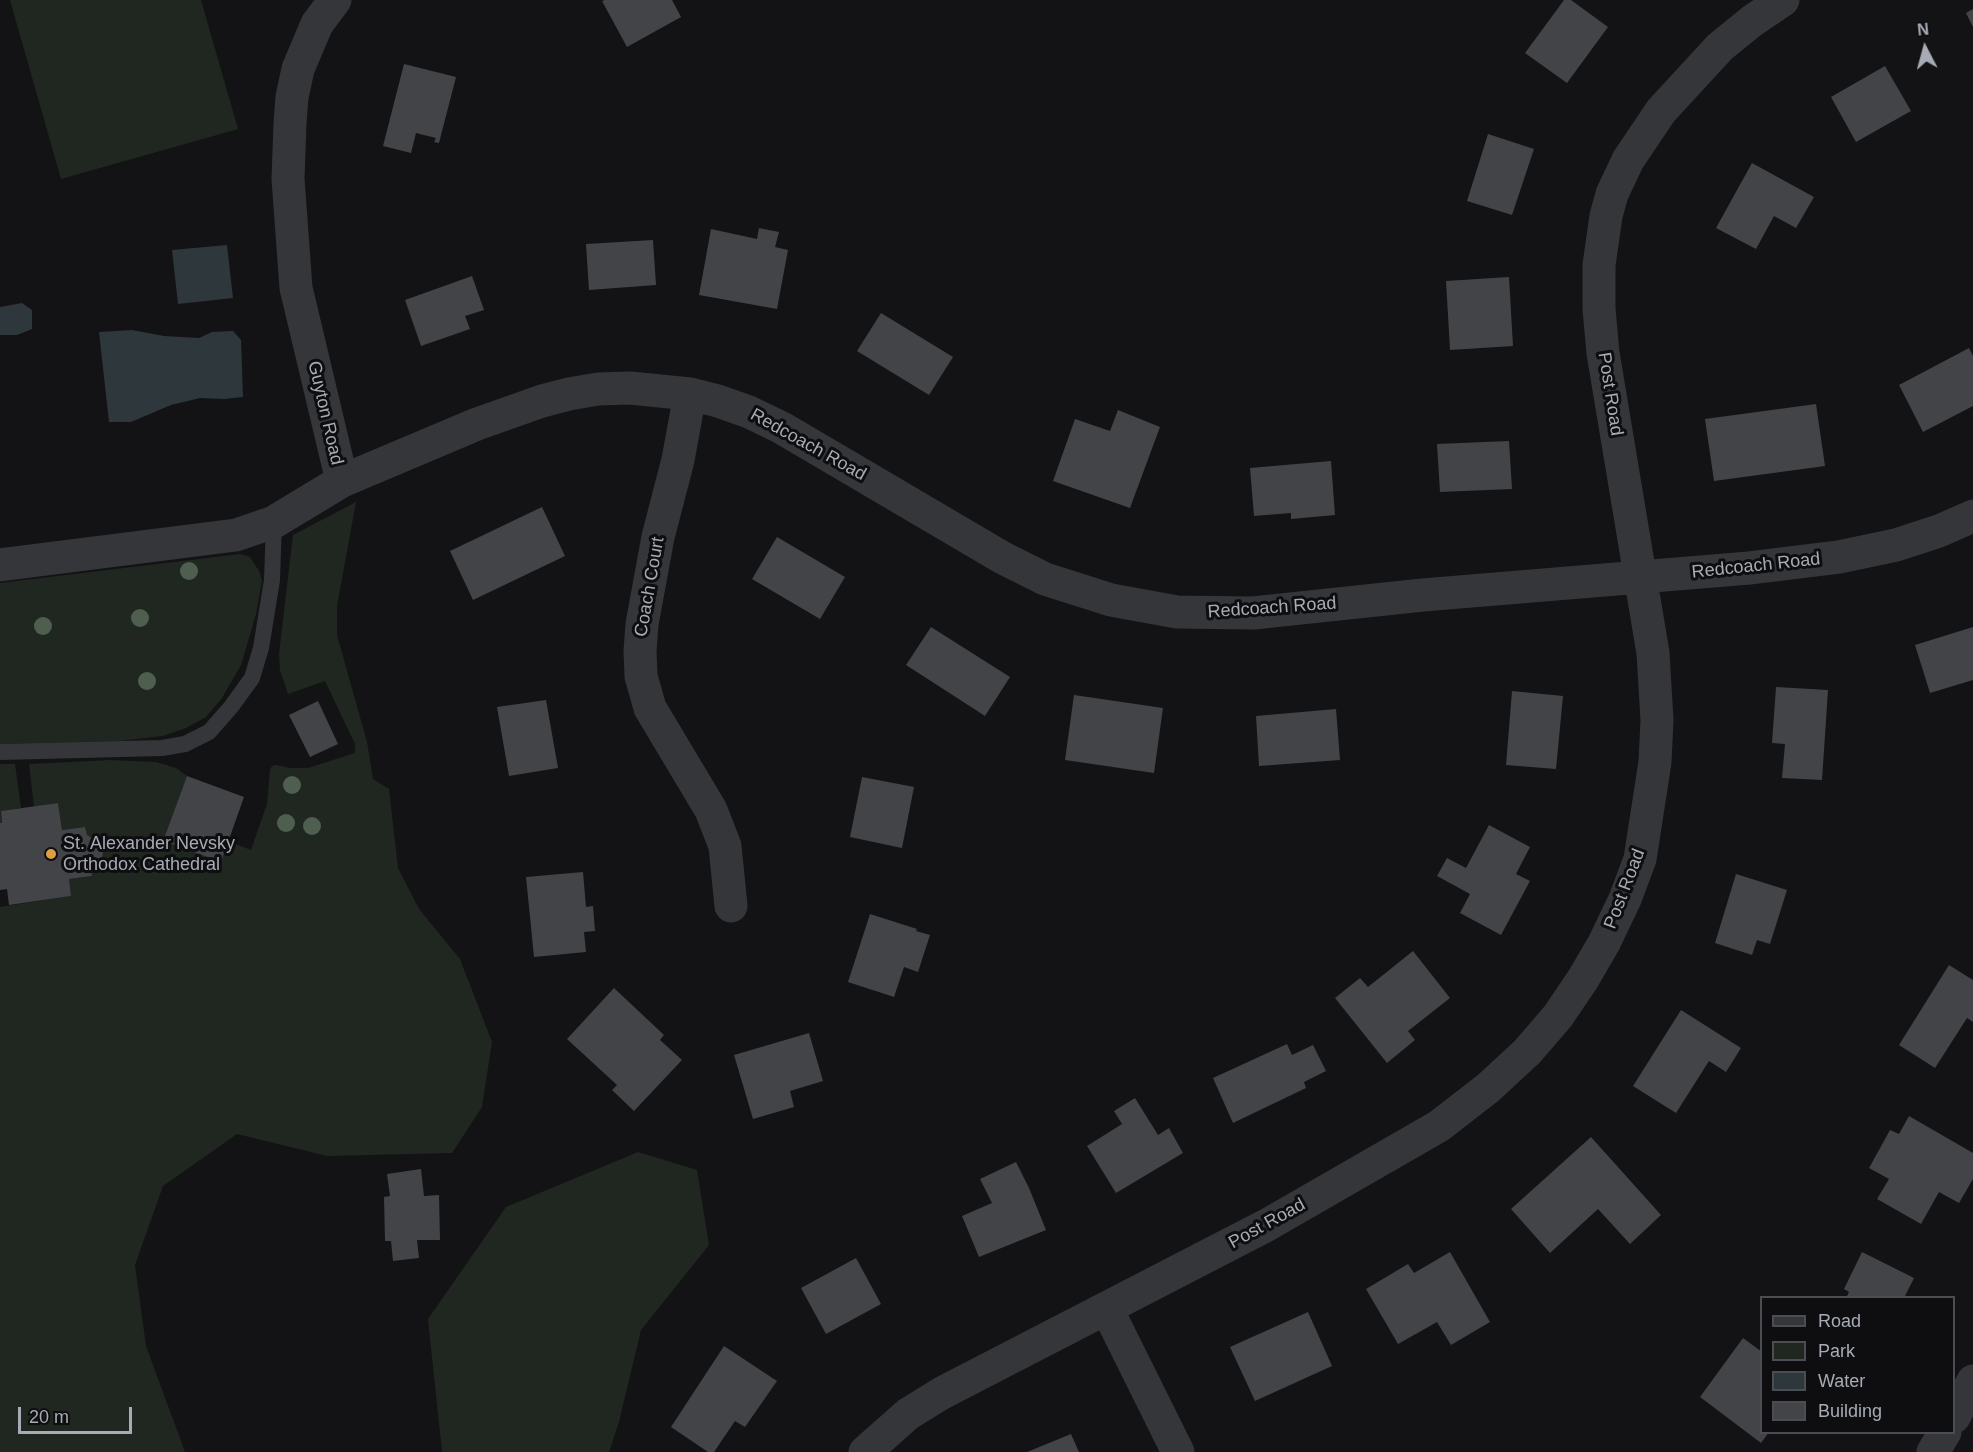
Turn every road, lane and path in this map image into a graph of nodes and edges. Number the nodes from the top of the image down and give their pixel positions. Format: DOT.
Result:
graph roads {
  1 [pos="335,0"];
  2 [pos="1784,0"];
  3 [pos="690,394"];
  4 [pos="342,481"];
  5 [pos="1973,516"];
  6 [pos="274,522"];
  7 [pos="0,565"];
  8 [pos="1641,578"];
  9 [pos="0,752"];
  10 [pos="731,906"];
  11 [pos="1107,1309"];
  12 [pos="1973,1381"];
  13 [pos="1955,1413"];
  14 [pos="1944,1434"];
  15 [pos="865,1452"];
  16 [pos="1178,1452"];
  17 [pos="1933,1452"];
  1 -- 4 [label="street, Guyton Road"];
  2 -- 8 [label="street, Post Road"];
  3 -- 4 [label="street, Redcoach Road"];
  3 -- 8 [label="street, Redcoach Road"];
  3 -- 10 [label="street, Coach Court"];
  4 -- 6 [label="street, Guyton Road"];
  5 -- 8 [label="street, Redcoach Road"];
  6 -- 7 [label="street, Guyton Road"];
  6 -- 9 [label="lane"];
  8 -- 11 [label="street, Post Road"];
  11 -- 15 [label="street, Post Road"];
  11 -- 16 [label="street"];
  12 -- 13 [label="street"];
  14 -- 17 [label="street"];
}
